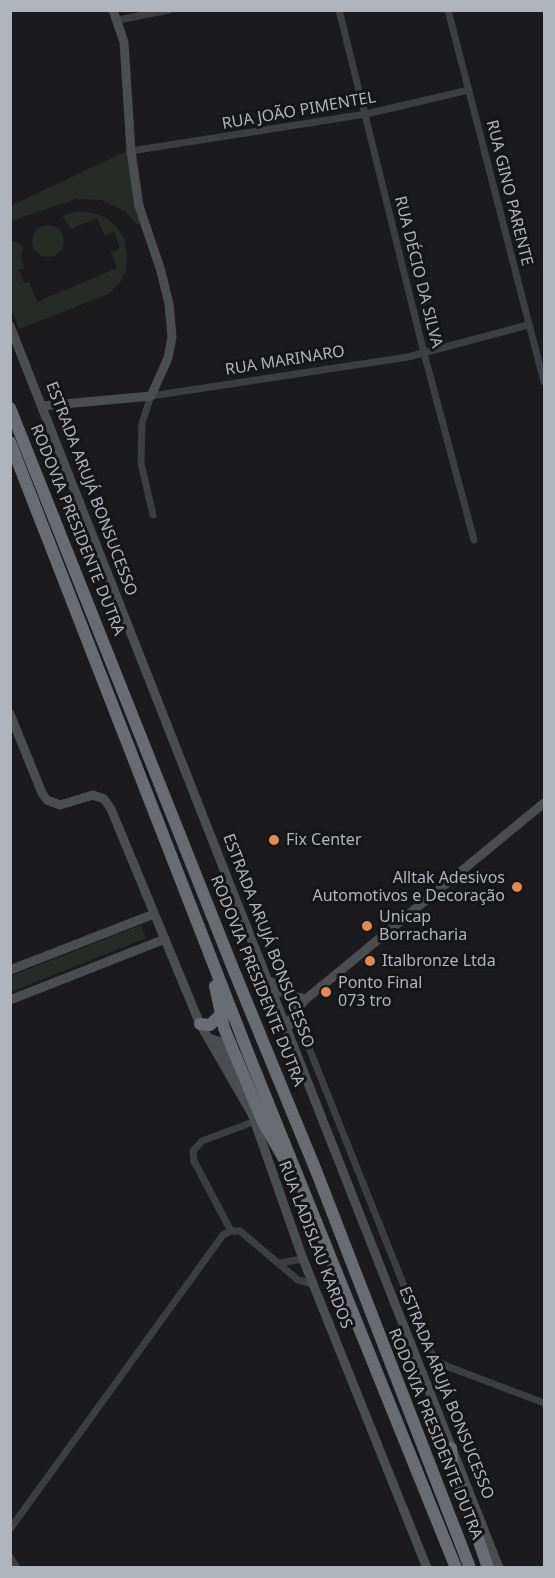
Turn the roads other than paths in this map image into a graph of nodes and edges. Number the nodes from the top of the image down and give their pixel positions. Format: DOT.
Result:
graph roads {
  1 [pos="113,10"];
  2 [pos="169,10"];
  3 [pos="339,10"];
  4 [pos="448,10"];
  5 [pos="118,20"];
  6 [pos="469,90"];
  7 [pos="366,114"];
  8 [pos="131,151"];
  9 [pos="528,325"];
  10 [pos="10,326"];
  11 [pos="424,353"];
  12 [pos="544,382"];
  13 [pos="152,396"];
  14 [pos="42,406"];
  15 [pos="10,408"];
  16 [pos="10,442"];
  17 [pos="153,515"];
  18 [pos="474,540"];
  19 [pos="10,714"];
  20 [pos="544,803"];
  21 [pos="154,914"];
  22 [pos="165,939"];
  23 [pos="207,949"];
  24 [pos="10,970"];
  25 [pos="268,980"];
  26 [pos="306,999"];
  27 [pos="10,1000"];
  28 [pos="297,1009"];
  29 [pos="221,1014"];
  30 [pos="200,1024"];
  31 [pos="287,1031"];
  32 [pos="253,1118"];
  33 [pos="271,1138"];
  34 [pos="303,1191"];
  35 [pos="231,1231"];
  36 [pos="303,1259"];
  37 [pos="280,1263"];
  38 [pos="313,1284"];
  39 [pos="544,1403"];
  40 [pos="451,1448"];
  41 [pos="10,1529"];
  42 [pos="10,1557"];
  43 [pos="17,1568"];
  44 [pos="427,1568"];
  45 [pos="456,1568"];
  46 [pos="470,1568"];
  47 [pos="488,1568"];
  48 [pos="499,1568"];
  1 -- 5 [label="street"];
  2 -- 5 [label="street"];
  3 -- 7 [label="street, RUA DÉCIO DA SILVA"];
  4 -- 6 [label="street, RUA GINO PARENTE"];
  5 -- 8 [label="street"];
  6 -- 7 [label="street, RUA JOÃO PIMENTEL"];
  6 -- 9 [label="street, RUA GINO PARENTE"];
  7 -- 8 [label="street, RUA JOÃO PIMENTEL"];
  7 -- 11 [label="street, RUA DÉCIO DA SILVA"];
  8 -- 13 [label="street"];
  9 -- 11 [label="street, RUA MARINARO"];
  9 -- 12 [label="street, RUA GINO PARENTE"];
  10 -- 14 [label="street, ESTRADA ARUJÁ BONSUCESSO"];
  11 -- 13 [label="street, RUA MARINARO"];
  11 -- 18 [label="street, RUA DÉCIO DA SILVA"];
  13 -- 14 [label="street, RUA MARINARO"];
  13 -- 17 [label="street"];
  14 -- 25 [label="street, ESTRADA ARUJÁ BONSUCESSO"];
  15 -- 46 [label="highway, RODOVIA PRESIDENTE DUTRA"];
  16 -- 23 [label="highway, RODOVIA PRESIDENTE DUTRA"];
  19 -- 21 [label="street"];
  20 -- 26 [label="street"];
  21 -- 22 [label="street"];
  21 -- 24 [label="street"];
  22 -- 27 [label="street"];
  22 -- 30 [label="street"];
  23 -- 29 [label="highway"];
  23 -- 34 [label="highway, RODOVIA PRESIDENTE DUTRA"];
  25 -- 26 [label="street"];
  25 -- 31 [label="street, ESTRADA ARUJÁ BONSUCESSO"];
  26 -- 28 [label="street"];
  28 -- 31 [label="street"];
  28 -- 39 [label="street"];
  29 -- 30 [label="highway"];
  29 -- 33 [label="highway"];
  30 -- 32 [label="street, RUA LADISLAU KARDOS"];
  31 -- 40 [label="street, ESTRADA ARUJÁ BONSUCESSO"];
  32 -- 33 [label="highway"];
  32 -- 35 [label="street"];
  32 -- 36 [label="street, RUA LADISLAU KARDOS"];
  33 -- 34 [label="highway"];
  34 -- 45 [label="highway, RODOVIA PRESIDENTE DUTRA"];
  35 -- 37 [label="street"];
  35 -- 41 [label="street"];
  36 -- 37 [label="street"];
  36 -- 38 [label="street, RUA LADISLAU KARDOS"];
  37 -- 38 [label="street"];
  38 -- 44 [label="street, RUA LADISLAU KARDOS"];
  40 -- 47 [label="highway"];
  40 -- 48 [label="street, ESTRADA ARUJÁ BONSUCESSO"];
  42 -- 43 [label="street"];
}
